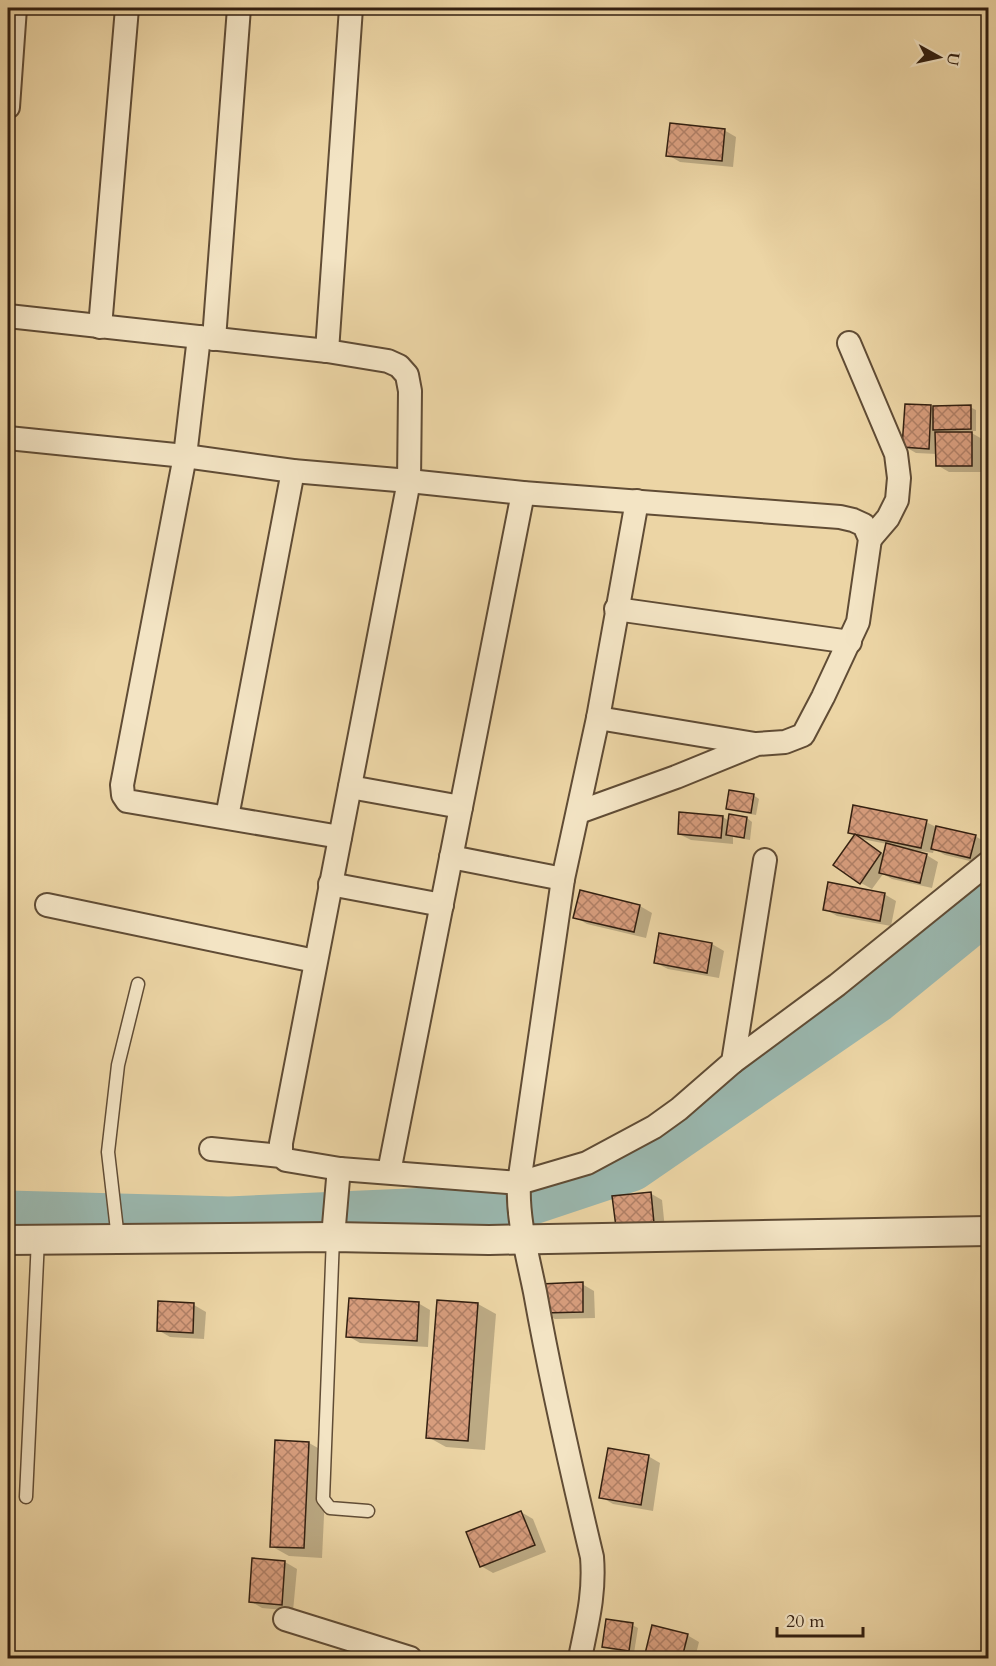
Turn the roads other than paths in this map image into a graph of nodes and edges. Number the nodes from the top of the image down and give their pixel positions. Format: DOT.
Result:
graph roads {
  1 [pos="15,8"];
  2 [pos="127,8"];
  3 [pos="239,8"];
  4 [pos="351,8"];
  5 [pos="8,107"];
  6 [pos="8,316"];
  7 [pos="100,327"];
  8 [pos="207,338"];
  9 [pos="849,343"];
  10 [pos="327,351"];
  11 [pos="8,438"];
  12 [pos="185,456"];
  13 [pos="293,471"];
  14 [pos="409,481"];
  15 [pos="523,493"];
  16 [pos="637,501"];
  17 [pos="870,539"];
  18 [pos="616,609"];
  19 [pos="850,642"];
  20 [pos="597,718"];
  21 [pos="756,744"];
  22 [pos="350,787"];
  23 [pos="461,807"];
  24 [pos="579,812"];
  25 [pos="227,818"];
  26 [pos="340,837"];
  27 [pos="451,857"];
  28 [pos="765,860"];
  29 [pos="988,863"];
  30 [pos="563,879"];
  31 [pos="330,884"];
  32 [pos="47,905"];
  33 [pos="442,905"];
  34 [pos="315,961"];
  35 [pos="138,984"];
  36 [pos="733,1062"];
  37 [pos="211,1149"];
  38 [pos="281,1156"];
  39 [pos="389,1172"];
  40 [pos="339,1174"];
  41 [pos="519,1190"];
  42 [pos="333,1231"];
  43 [pos="988,1231"];
  44 [pos="524,1232"];
  45 [pos="38,1239"];
  46 [pos="118,1239"];
  47 [pos="8,1240"];
  48 [pos="26,1497"];
  49 [pos="368,1511"];
  50 [pos="285,1619"];
  51 [pos="410,1659"];
  52 [pos="580,1659"];
  1 -- 5 [label="street"];
  2 -- 7 [label="street"];
  3 -- 8 [label="street"];
  4 -- 10 [label="street"];
  6 -- 7 [label="street"];
  7 -- 8 [label="street"];
  8 -- 10 [label="street"];
  8 -- 12 [label="street"];
  9 -- 17 [label="street"];
  10 -- 14 [label="street"];
  11 -- 12 [label="street"];
  12 -- 13 [label="street"];
  12 -- 25 [label="street"];
  13 -- 14 [label="street"];
  13 -- 25 [label="street"];
  14 -- 15 [label="street"];
  14 -- 22 [label="street"];
  15 -- 16 [label="street"];
  15 -- 23 [label="street"];
  16 -- 17 [label="street"];
  16 -- 18 [label="street"];
  17 -- 19 [label="street"];
  18 -- 19 [label="street"];
  18 -- 20 [label="street"];
  19 -- 21 [label="street"];
  20 -- 21 [label="street"];
  20 -- 24 [label="street"];
  21 -- 24 [label="street"];
  22 -- 23 [label="street"];
  22 -- 26 [label="street"];
  23 -- 27 [label="street"];
  24 -- 30 [label="street"];
  25 -- 26 [label="street"];
  26 -- 31 [label="street"];
  27 -- 30 [label="street"];
  27 -- 33 [label="street"];
  28 -- 36 [label="street"];
  29 -- 36 [label="street"];
  30 -- 41 [label="street"];
  31 -- 33 [label="street"];
  31 -- 34 [label="street"];
  32 -- 34 [label="street"];
  33 -- 39 [label="street"];
  34 -- 38 [label="street"];
  35 -- 46 [label="lane"];
  36 -- 41 [label="street"];
  37 -- 38 [label="street"];
  38 -- 40 [label="street"];
  39 -- 40 [label="street"];
  39 -- 41 [label="street"];
  40 -- 42 [label="street"];
  41 -- 44 [label="street"];
  42 -- 44 [label="street"];
  42 -- 46 [label="street"];
  42 -- 49 [label="lane"];
  43 -- 44 [label="street"];
  44 -- 52 [label="street"];
  45 -- 46 [label="street"];
  45 -- 47 [label="street"];
  45 -- 48 [label="lane"];
  50 -- 51 [label="street"];
}
